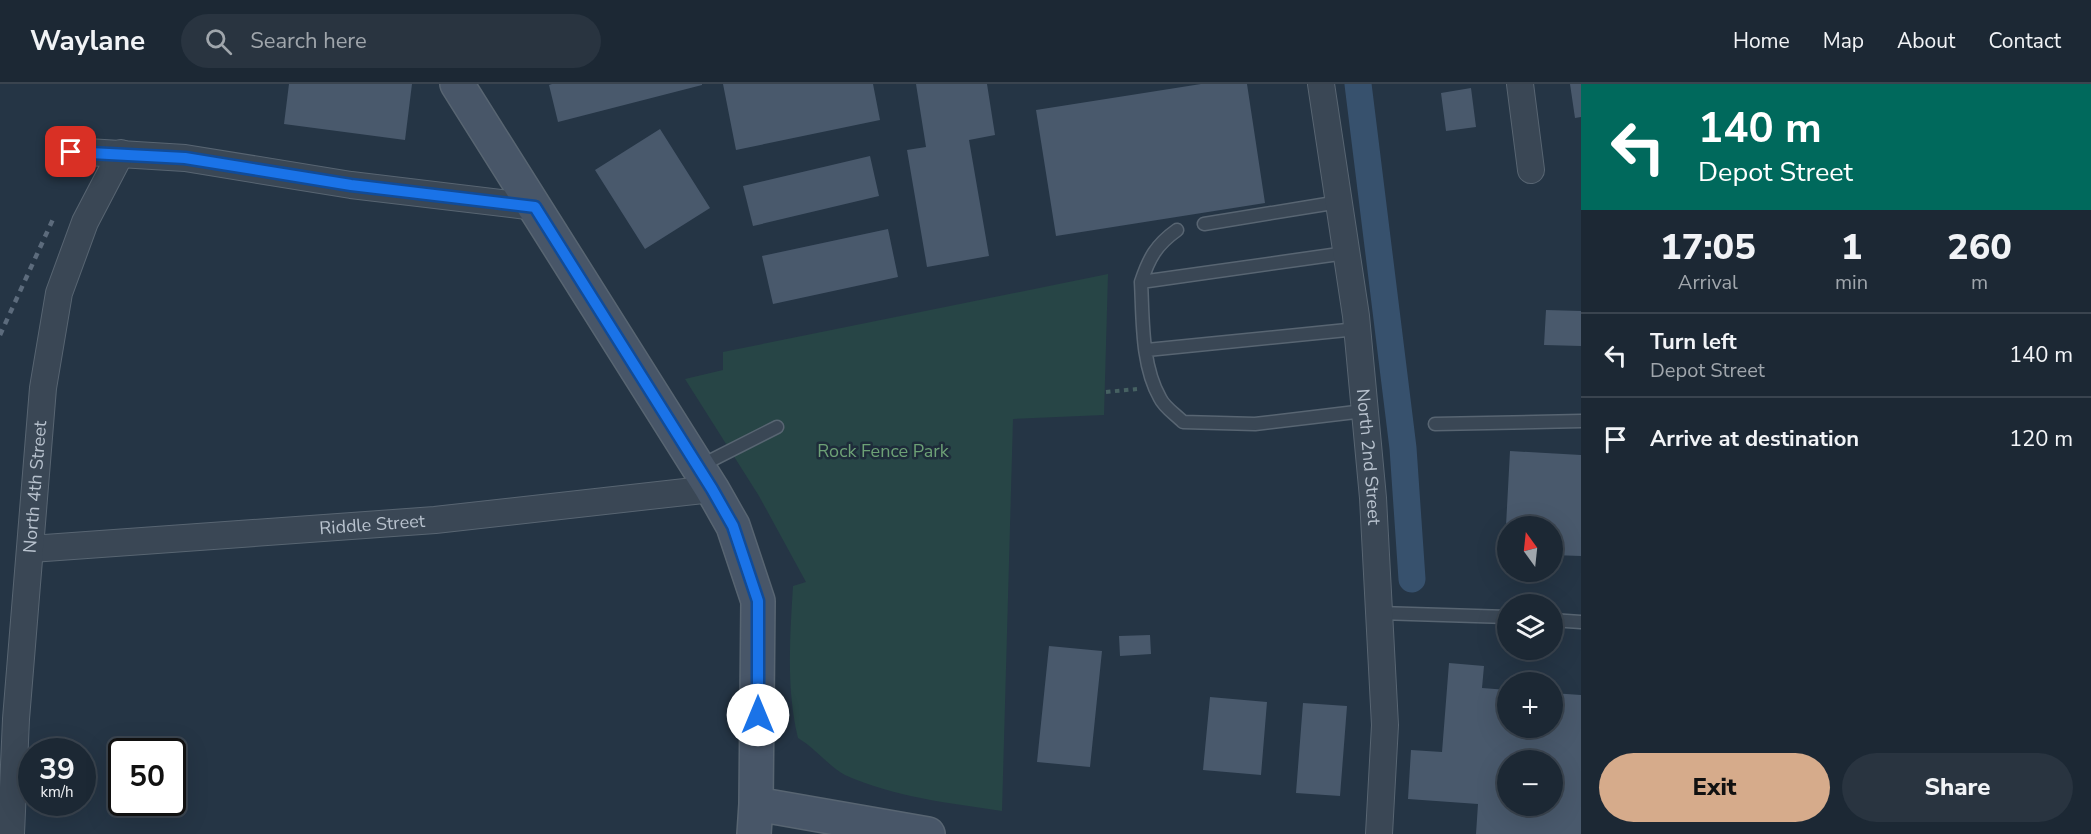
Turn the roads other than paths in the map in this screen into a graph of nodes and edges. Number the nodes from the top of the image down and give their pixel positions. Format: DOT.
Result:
graph roads {
  1 [pos="457,84"];
  2 [pos="1321,84"];
  3 [pos="1520,84"];
  4 [pos="71,152"];
  5 [pos="121,153"];
  6 [pos="1531,170"];
  7 [pos="1339,202"];
  8 [pos="535,207"];
  9 [pos="1204,224"];
  10 [pos="1177,230"];
  11 [pos="1346,253"];
  12 [pos="1141,282"];
  13 [pos="1357,329"];
  14 [pos="1147,350"];
  15 [pos="1364,411"];
  16 [pos="1581,421"];
  17 [pos="1435,424"];
  18 [pos="777,427"];
  19 [pos="705,478"];
  20 [pos="31,549"];
  21 [pos="1379,614"];
  22 [pos="1497,617"];
  23 [pos="1563,621"];
  24 [pos="1581,622"];
  25 [pos="755,819"];
  26 [pos="11,834"];
  27 [pos="928,834"];
  28 [pos="1379,834"];
  1 -- 8 [label="main road"];
  2 -- 7 [label="street, North 2nd Street"];
  3 -- 6 [label="street"];
  4 -- 5 [label="street"];
  5 -- 8 [label="street"];
  5 -- 20 [label="street, North 4th Street"];
  7 -- 9 [label="lane"];
  7 -- 11 [label="street, North 2nd Street"];
  8 -- 19 [label="main road"];
  10 -- 12 [label="lane"];
  11 -- 12 [label="lane"];
  11 -- 13 [label="street, North 2nd Street"];
  12 -- 14 [label="lane"];
  13 -- 14 [label="lane"];
  13 -- 15 [label="street, North 2nd Street"];
  14 -- 15 [label="lane"];
  15 -- 21 [label="street, North 2nd Street"];
  16 -- 17 [label="lane"];
  18 -- 19 [label="lane"];
  19 -- 20 [label="street, Riddle Street"];
  19 -- 25 [label="main road"];
  20 -- 26 [label="street, North 4th Street"];
  21 -- 22 [label="lane"];
  21 -- 28 [label="street, North 2nd Street"];
  23 -- 24 [label="lane"];
  25 -- 27 [label="main road"];
}
